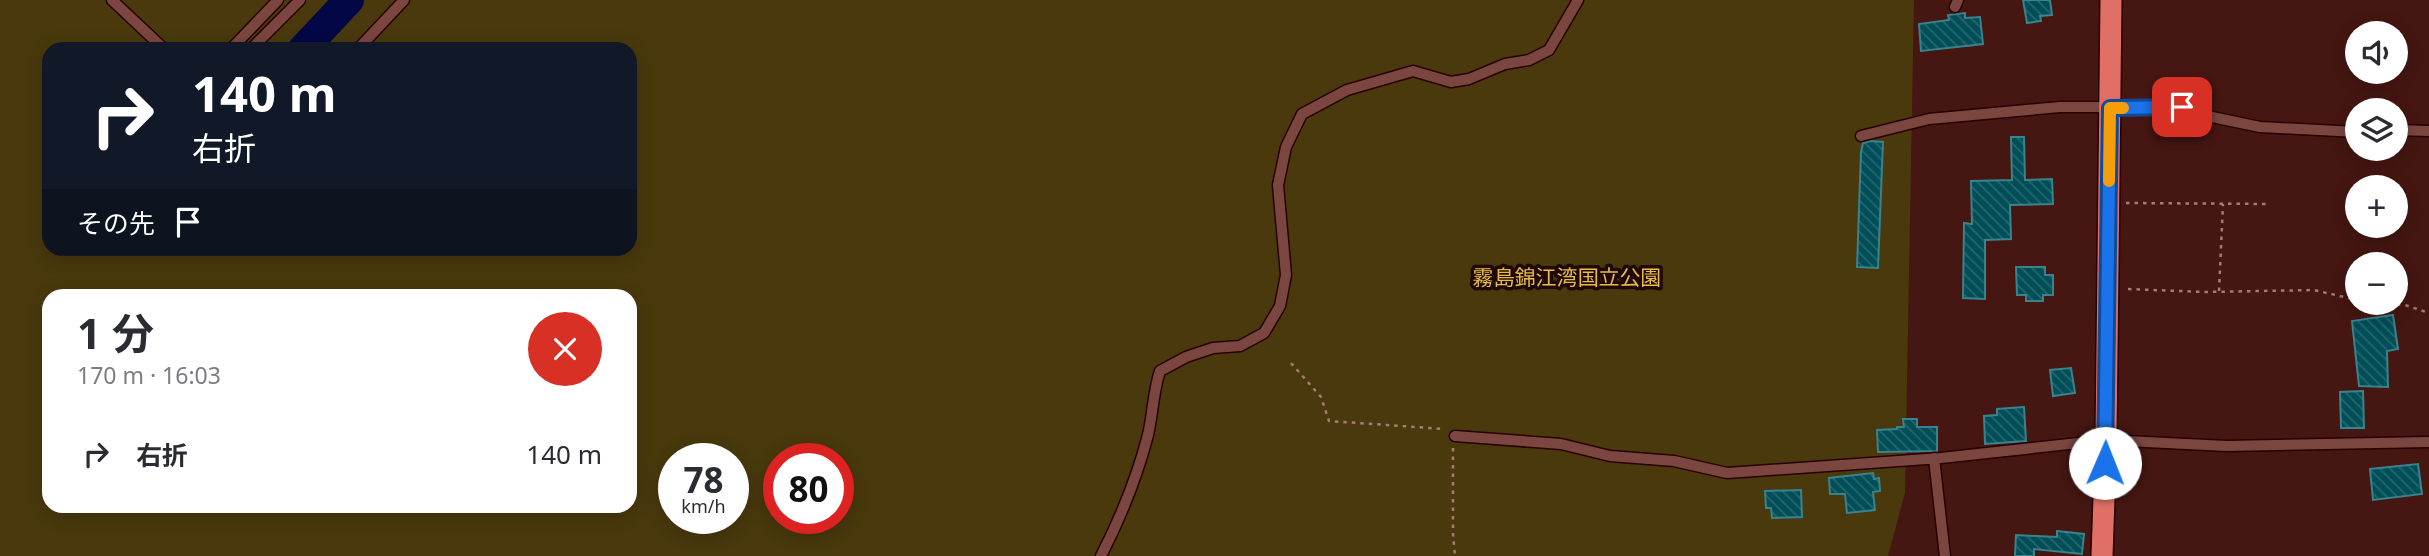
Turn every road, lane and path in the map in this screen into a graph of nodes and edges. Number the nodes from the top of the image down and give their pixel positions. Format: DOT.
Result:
graph roads {
  1 [pos="112,0"];
  2 [pos="278,0"];
  3 [pos="300,0"];
  4 [pos="404,0"];
  5 [pos="1578,0"];
  6 [pos="2111,0"];
  7 [pos="157,42"];
  8 [pos="238,42"];
  9 [pos="258,42"];
  10 [pos="365,42"];
  11 [pos="2110,108"];
  12 [pos="2408,130"];
  13 [pos="2345,131"];
  14 [pos="2429,131"];
  15 [pos="1861,136"];
  16 [pos="2109,203"];
  17 [pos="2222,204"];
  18 [pos="2270,204"];
  19 [pos="2107,287"];
  20 [pos="2218,292"];
  21 [pos="2345,297"];
  22 [pos="2408,306"];
  23 [pos="2429,313"];
  24 [pos="1291,363"];
  25 [pos="1455,436"];
  26 [pos="2106,440"];
  27 [pos="2429,442"];
  28 [pos="1934,458"];
  29 [pos="1101,556"];
  30 [pos="1455,556"];
  31 [pos="1945,556"];
  32 [pos="2102,556"];
  1 -- 7 [label="lane"];
  2 -- 8 [label="lane"];
  3 -- 9 [label="lane"];
  4 -- 10 [label="lane"];
  5 -- 29 [label="lane"];
  6 -- 11 [label="highway"];
  11 -- 13 [label="lane"];
  11 -- 15 [label="lane"];
  11 -- 16 [label="highway"];
  12 -- 14 [label="lane"];
  16 -- 17 [label="path"];
  16 -- 19 [label="highway"];
  17 -- 18 [label="path"];
  17 -- 20 [label="path"];
  19 -- 20 [label="path"];
  19 -- 26 [label="highway"];
  20 -- 21 [label="path"];
  22 -- 23 [label="path"];
  24 -- 25 [label="path"];
  25 -- 28 [label="lane"];
  25 -- 30 [label="path"];
  26 -- 27 [label="lane"];
  26 -- 28 [label="lane"];
  26 -- 32 [label="highway"];
  28 -- 31 [label="lane"];
}
